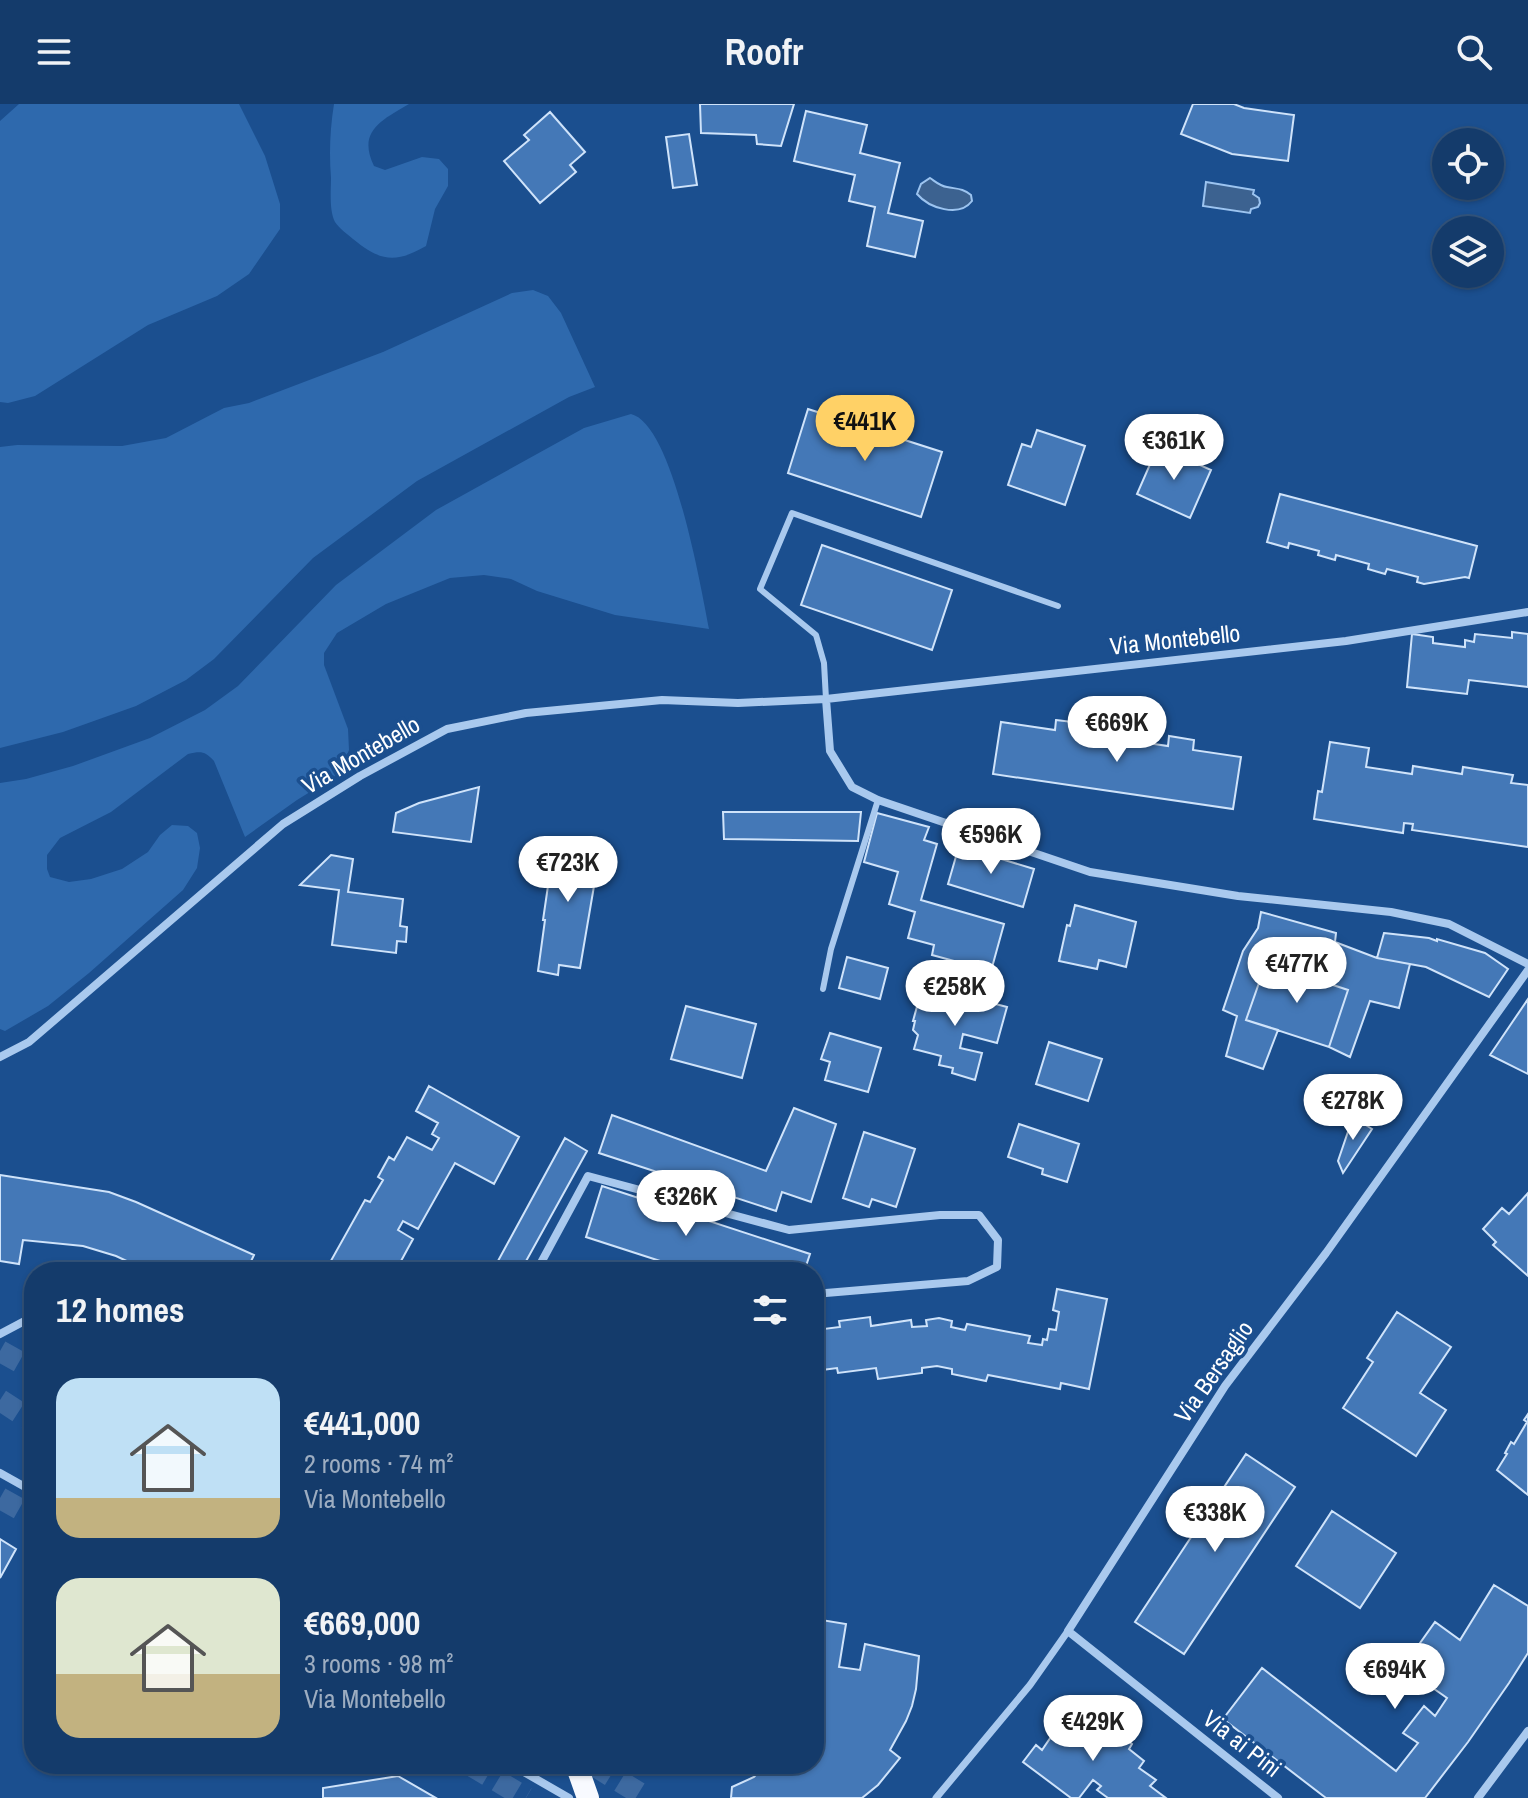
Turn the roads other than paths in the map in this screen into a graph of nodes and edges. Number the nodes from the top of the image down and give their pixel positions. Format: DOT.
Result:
graph roads {
  1 [pos="1058,606"];
  2 [pos="1528,612"];
  3 [pos="826,699"];
  4 [pos="878,800"];
  5 [pos="1528,967"];
  6 [pos="823,989"];
  7 [pos="0,1057"];
  8 [pos="541,1262"];
  9 [pos="824,1293"];
  10 [pos="24,1321"];
  11 [pos="0,1334"];
  12 [pos="0,1473"];
  13 [pos="24,1486"];
  14 [pos="1068,1631"];
  15 [pos="1528,1731"];
  16 [pos="527,1774"];
  17 [pos="580,1774"];
  18 [pos="569,1798"];
  19 [pos="588,1798"];
  20 [pos="936,1798"];
  21 [pos="1278,1798"];
  22 [pos="1478,1798"];
  1 -- 3 [label="lane"];
  2 -- 3 [label="street, Via Montebello"];
  3 -- 4 [label="street"];
  3 -- 7 [label="street, Via Montebello"];
  4 -- 5 [label="street"];
  4 -- 6 [label="lane"];
  5 -- 14 [label="street, Via Bersaglio"];
  8 -- 9 [label="street"];
  10 -- 11 [label="street"];
  12 -- 13 [label="street"];
  14 -- 20 [label="street, Via Bersaglio"];
  14 -- 21 [label="street, Via ai Pini"];
  15 -- 22 [label="street"];
  16 -- 18 [label="street"];
  17 -- 19 [label="highway"];
}
